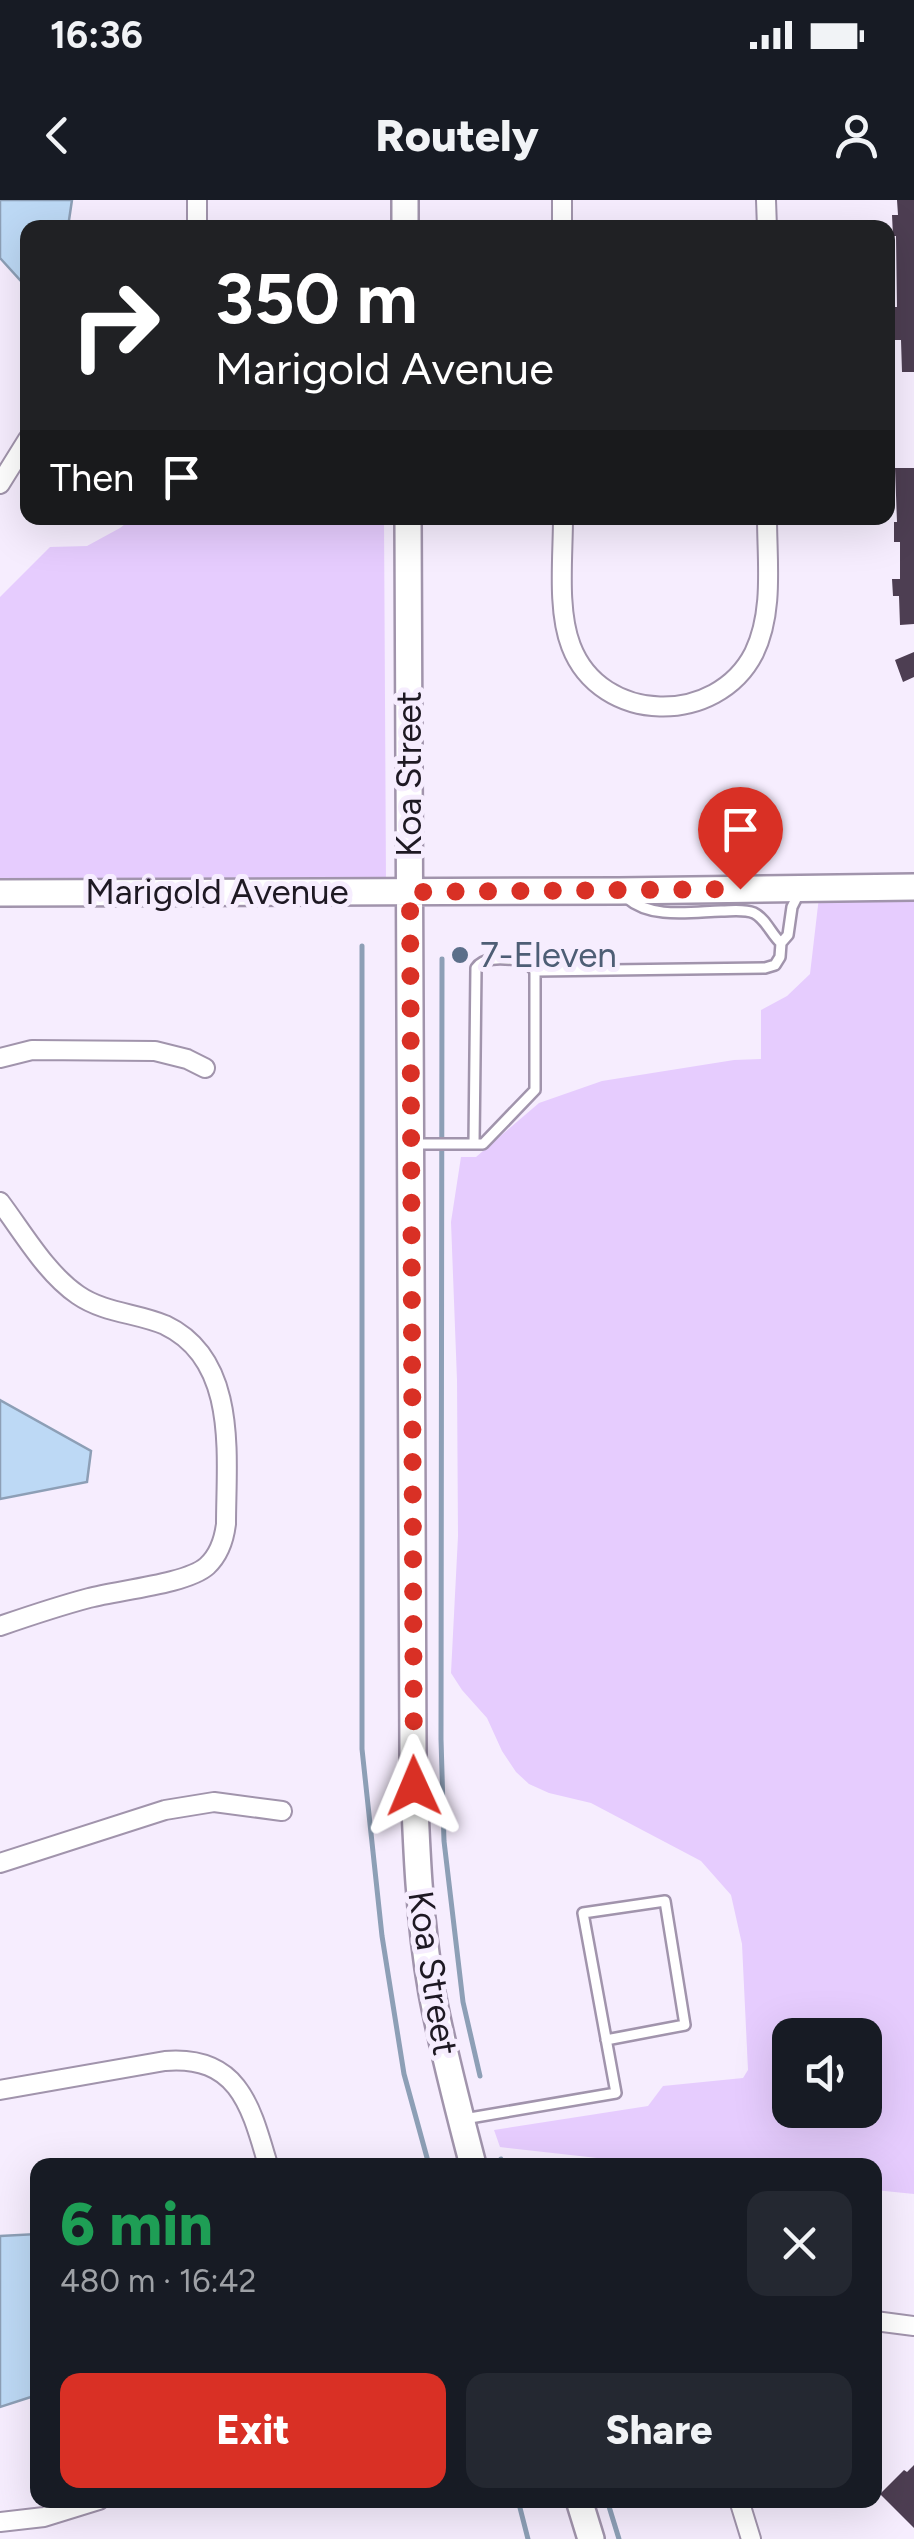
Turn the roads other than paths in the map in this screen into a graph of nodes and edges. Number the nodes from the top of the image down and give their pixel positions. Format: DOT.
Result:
graph roads {
  1 [pos="20,452"];
  2 [pos="0,484"];
  3 [pos="408,525"];
  4 [pos="563,525"];
  5 [pos="768,525"];
  6 [pos="803,888"];
  7 [pos="914,888"];
  8 [pos="619,891"];
  9 [pos="410,892"];
  10 [pos="0,893"];
  11 [pos="781,943"];
  12 [pos="535,971"];
  13 [pos="0,1058"];
  14 [pos="205,1068"];
  15 [pos="411,1144"];
  16 [pos="474,1144"];
  17 [pos="0,1202"];
  18 [pos="0,1626"];
  19 [pos="282,1810"];
  20 [pos="0,1862"];
  21 [pos="606,2040"];
  22 [pos="0,2090"];
  23 [pos="461,2120"];
  24 [pos="266,2158"];
  25 [pos="471,2158"];
  26 [pos="882,2322"];
  27 [pos="914,2326"];
  28 [pos="73,2508"];
  29 [pos="581,2508"];
  30 [pos="741,2508"];
  31 [pos="0,2522"];
  32 [pos="591,2539"];
  33 [pos="751,2539"];
  1 -- 2 [label="street"];
  3 -- 9 [label="main road, Koa Street"];
  4 -- 5 [label="street"];
  6 -- 7 [label="main road, Marigold Avenue"];
  6 -- 8 [label="main road, Marigold Avenue"];
  6 -- 11 [label="lane"];
  8 -- 9 [label="main road, Marigold Avenue"];
  8 -- 11 [label="lane"];
  9 -- 10 [label="main road, Marigold Avenue"];
  9 -- 15 [label="main road, Koa Street"];
  11 -- 12 [label="lane"];
  12 -- 16 [label="lane"];
  12 -- 16 [label="lane"];
  13 -- 14 [label="street"];
  15 -- 16 [label="lane"];
  15 -- 23 [label="main road, Koa Street"];
  17 -- 18 [label="street"];
  19 -- 20 [label="street"];
  21 -- 21 [label="lane"];
  21 -- 23 [label="lane"];
  22 -- 24 [label="street"];
  23 -- 25 [label="main road, Koa Street"];
  26 -- 27 [label="street"];
  28 -- 31 [label="street"];
  29 -- 32 [label="main road"];
  30 -- 33 [label="street"];
}
